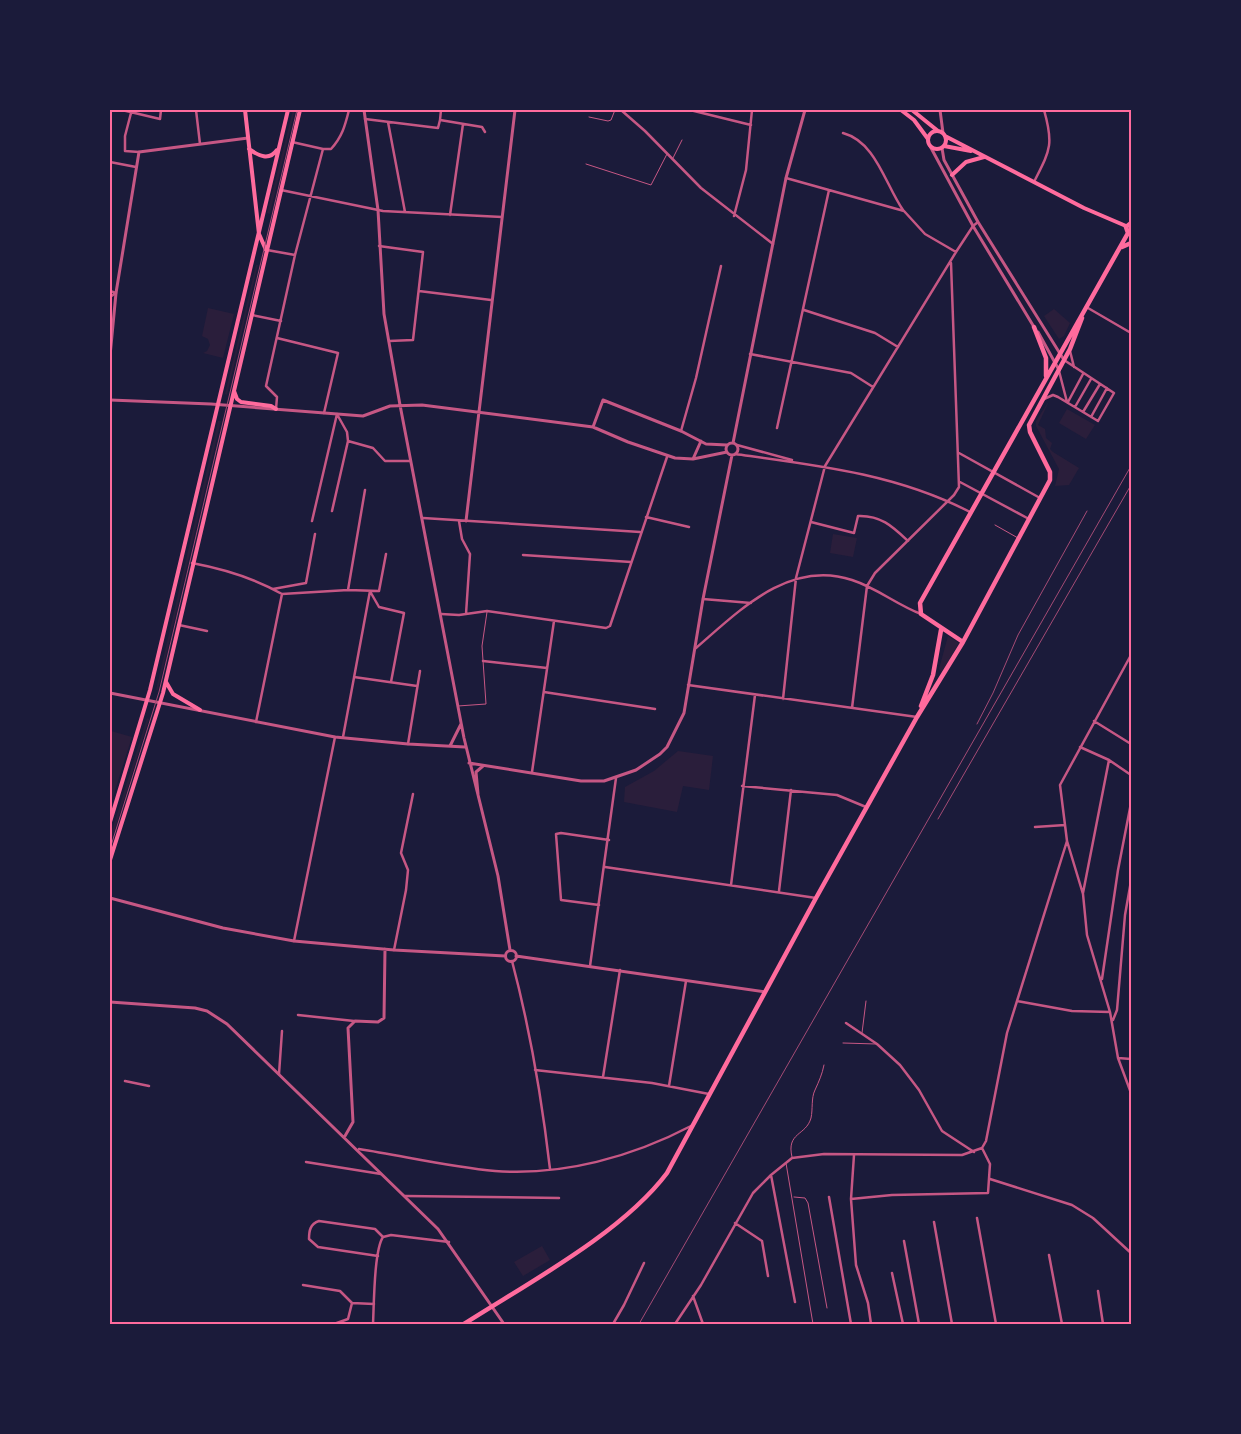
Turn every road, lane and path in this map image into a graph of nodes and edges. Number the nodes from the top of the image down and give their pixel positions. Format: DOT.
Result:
graph roads {
  1 [pos="122,110"];
  2 [pos="161,110"];
  3 [pos="196,110"];
  4 [pos="245,110"];
  5 [pos="288,110"];
  6 [pos="300,110"];
  7 [pos="349,110"];
  8 [pos="364,110"];
  9 [pos="441,110"];
  10 [pos="514,110"];
  11 [pos="615,110"];
  12 [pos="622,110"];
  13 [pos="690,110"];
  14 [pos="752,110"];
  15 [pos="805,110"];
  16 [pos="902,110"];
  17 [pos="912,110"];
  18 [pos="940,110"];
  19 [pos="1044,110"];
  20 [pos="131,113"];
  21 [pos="589,117"];
  22 [pos="364,119"];
  23 [pos="440,120"];
  24 [pos="388,122"];
  25 [pos="462,124"];
  26 [pos="751,125"];
  27 [pos="938,131"];
  28 [pos="484,132"];
  29 [pos="843,133"];
  30 [pos="944,134"];
  31 [pos="248,138"];
  32 [pos="928,139"];
  33 [pos="682,140"];
  34 [pos="292,142"];
  35 [pos="200,144"];
  36 [pos="930,146"];
  37 [pos="943,147"];
  38 [pos="278,148"];
  39 [pos="249,149"];
  40 [pos="323,149"];
  41 [pos="140,152"];
  42 [pos="973,152"];
  43 [pos="667,153"];
  44 [pos="984,157"];
  45 [pos="672,158"];
  46 [pos="110,162"];
  47 [pos="586,164"];
  48 [pos="136,167"];
  49 [pos="952,175"];
  50 [pos="786,178"];
  51 [pos="1034,182"];
  52 [pos="280,189"];
  53 [pos="829,190"];
  54 [pos="311,195"];
  55 [pos="267,198"];
  56 [pos="254,199"];
  57 [pos="378,210"];
  58 [pos="904,211"];
  59 [pos="405,212"];
  60 [pos="263,216"];
  61 [pos="450,216"];
  62 [pos="734,216"];
  63 [pos="502,217"];
  64 [pos="274,219"];
  65 [pos="978,222"];
  66 [pos="1131,223"];
  67 [pos="973,226"];
  68 [pos="1126,226"];
  69 [pos="259,234"];
  70 [pos="1130,234"];
  71 [pos="1131,243"];
  72 [pos="773,244"];
  73 [pos="379,246"];
  74 [pos="1121,248"];
  75 [pos="266,250"];
  76 [pos="956,252"];
  77 [pos="295,255"];
  78 [pos="951,262"];
  79 [pos="721,266"];
  80 [pos="110,291"];
  81 [pos="419,291"];
  82 [pos="116,293"];
  83 [pos="110,297"];
  84 [pos="491,300"];
  85 [pos="1088,308"];
  86 [pos="804,310"];
  87 [pos="250,315"];
  88 [pos="1082,318"];
  89 [pos="281,321"];
  90 [pos="1034,327"];
  91 [pos="1131,333"];
  92 [pos="277,338"];
  93 [pos="389,342"];
  94 [pos="898,347"];
  95 [pos="1070,349"];
  96 [pos="1060,353"];
  97 [pos="750,354"];
  98 [pos="110,356"];
  99 [pos="1064,360"];
  100 [pos="1055,362"];
  101 [pos="793,363"];
  102 [pos="1075,369"];
  103 [pos="1059,370"];
  104 [pos="1082,374"];
  105 [pos="1091,379"];
  106 [pos="1044,382"];
  107 [pos="1100,384"];
  108 [pos="234,388"];
  109 [pos="873,388"];
  110 [pos="1107,388"];
  111 [pos="110,400"];
  112 [pos="1041,402"];
  113 [pos="1067,403"];
  114 [pos="216,405"];
  115 [pos="400,405"];
  116 [pos="229,407"];
  117 [pos="1075,407"];
  118 [pos="276,409"];
  119 [pos="478,412"];
  120 [pos="1083,412"];
  121 [pos="324,413"];
  122 [pos="337,414"];
  123 [pos="1091,417"];
  124 [pos="593,427"];
  125 [pos="777,428"];
  126 [pos="681,431"];
  127 [pos="1030,432"];
  128 [pos="1018,433"];
  129 [pos="348,441"];
  130 [pos="701,442"];
  131 [pos="733,443"];
  132 [pos="727,445"];
  133 [pos="737,445"];
  134 [pos="727,452"];
  135 [pos="959,453"];
  136 [pos="734,454"];
  137 [pos="667,457"];
  138 [pos="694,459"];
  139 [pos="412,461"];
  140 [pos="806,464"];
  141 [pos="824,466"];
  142 [pos="995,473"];
  143 [pos="960,482"];
  144 [pos="364,490"];
  145 [pos="983,494"];
  146 [pos="1040,498"];
  147 [pos="949,501"];
  148 [pos="332,511"];
  149 [pos="972,513"];
  150 [pos="646,516"];
  151 [pos="423,518"];
  152 [pos="1029,519"];
  153 [pos="312,521"];
  154 [pos="458,521"];
  155 [pos="466,521"];
  156 [pos="810,522"];
  157 [pos="995,525"];
  158 [pos="689,527"];
  159 [pos="640,532"];
  160 [pos="315,534"];
  161 [pos="1018,538"];
  162 [pos="908,541"];
  163 [pos="386,554"];
  164 [pos="523,555"];
  165 [pos="631,562"];
  166 [pos="192,563"];
  167 [pos="796,578"];
  168 [pos="867,586"];
  169 [pos="273,589"];
  170 [pos="348,590"];
  171 [pos="370,591"];
  172 [pos="282,594"];
  173 [pos="703,599"];
  174 [pos="751,603"];
  175 [pos="487,611"];
  176 [pos="441,614"];
  177 [pos="466,614"];
  178 [pos="921,614"];
  179 [pos="554,621"];
  180 [pos="178,625"];
  181 [pos="942,630"];
  182 [pos="207,631"];
  183 [pos="962,642"];
  184 [pos="694,649"];
  185 [pos="1131,655"];
  186 [pos="482,661"];
  187 [pos="547,668"];
  188 [pos="420,671"];
  189 [pos="354,677"];
  190 [pos="166,680"];
  191 [pos="391,682"];
  192 [pos="688,685"];
  193 [pos="418,686"];
  194 [pos="544,692"];
  195 [pos="110,693"];
  196 [pos="754,695"];
  197 [pos="783,699"];
  198 [pos="148,700"];
  199 [pos="160,702"];
  200 [pos="458,706"];
  201 [pos="852,708"];
  202 [pos="655,709"];
  203 [pos="200,710"];
  204 [pos="917,717"];
  205 [pos="1094,721"];
  206 [pos="256,722"];
  207 [pos="461,723"];
  208 [pos="335,737"];
  209 [pos="343,738"];
  210 [pos="408,744"];
  211 [pos="1131,744"];
  212 [pos="450,746"];
  213 [pos="466,747"];
  214 [pos="1080,747"];
  215 [pos="1109,760"];
  216 [pos="469,763"];
  217 [pos="484,765"];
  218 [pos="532,772"];
  219 [pos="1131,775"];
  220 [pos="616,778"];
  221 [pos="742,786"];
  222 [pos="791,790"];
  223 [pos="413,794"];
  224 [pos="478,797"];
  225 [pos="1131,803"];
  226 [pos="868,808"];
  227 [pos="110,822"];
  228 [pos="1065,826"];
  229 [pos="1035,827"];
  230 [pos="609,840"];
  231 [pos="1068,841"];
  232 [pos="110,860"];
  233 [pos="605,867"];
  234 [pos="1131,881"];
  235 [pos="731,885"];
  236 [pos="779,892"];
  237 [pos="1083,894"];
  238 [pos="110,898"];
  239 [pos="816,898"];
  240 [pos="599,905"];
  241 [pos="294,941"];
  242 [pos="385,949"];
  243 [pos="394,950"];
  244 [pos="510,950"];
  245 [pos="505,956"];
  246 [pos="516,956"];
  247 [pos="512,961"];
  248 [pos="590,966"];
  249 [pos="620,970"];
  250 [pos="687,980"];
  251 [pos="1102,981"];
  252 [pos="766,992"];
  253 [pos="866,1001"];
  254 [pos="1017,1001"];
  255 [pos="110,1002"];
  256 [pos="1110,1012"];
  257 [pos="298,1015"];
  258 [pos="355,1022"];
  259 [pos="1113,1022"];
  260 [pos="846,1023"];
  261 [pos="282,1031"];
  262 [pos="862,1034"];
  263 [pos="843,1043"];
  264 [pos="877,1044"];
  265 [pos="1118,1058"];
  266 [pos="1131,1059"];
  267 [pos="824,1065"];
  268 [pos="535,1070"];
  269 [pos="279,1074"];
  270 [pos="604,1077"];
  271 [pos="125,1081"];
  272 [pos="149,1086"];
  273 [pos="669,1086"];
  274 [pos="1131,1093"];
  275 [pos="710,1094"];
  276 [pos="695,1123"];
  277 [pos="345,1136"];
  278 [pos="982,1148"];
  279 [pos="359,1149"];
  280 [pos="974,1152"];
  281 [pos="854,1155"];
  282 [pos="792,1158"];
  283 [pos="306,1162"];
  284 [pos="786,1162"];
  285 [pos="550,1169"];
  286 [pos="383,1174"];
  287 [pos="771,1174"];
  288 [pos="990,1179"];
  289 [pos="405,1196"];
  290 [pos="793,1197"];
  291 [pos="829,1197"];
  292 [pos="559,1198"];
  293 [pos="851,1199"];
  294 [pos="977,1218"];
  295 [pos="934,1222"];
  296 [pos="735,1223"];
  297 [pos="383,1237"];
  298 [pos="449,1242"];
  299 [pos="904,1242"];
  300 [pos="1131,1253"];
  301 [pos="1049,1255"];
  302 [pos="378,1256"];
  303 [pos="644,1263"];
  304 [pos="892,1273"];
  305 [pos="768,1276"];
  306 [pos="303,1285"];
  307 [pos="1098,1291"];
  308 [pos="693,1296"];
  309 [pos="352,1302"];
  310 [pos="795,1302"];
  311 [pos="374,1304"];
  312 [pos="491,1306"];
  313 [pos="827,1308"];
  314 [pos="334,1324"];
  315 [pos="373,1324"];
  316 [pos="464,1324"];
  317 [pos="504,1324"];
  318 [pos="613,1324"];
  319 [pos="675,1324"];
  320 [pos="703,1324"];
  321 [pos="813,1324"];
  322 [pos="851,1324"];
  323 [pos="871,1324"];
  324 [pos="903,1324"];
  325 [pos="918,1324"];
  326 [pos="952,1324"];
  327 [pos="996,1324"];
  328 [pos="1062,1324"];
  329 [pos="1103,1324"];
  1 -- 20 [label="street"];
  2 -- 20 [label="street"];
  3 -- 35 [label="street"];
  4 -- 31 [label="main road"];
  5 -- 38 [label="main road"];
  6 -- 34 [label="main road"];
  7 -- 40 [label="street"];
  8 -- 22 [label="street"];
  9 -- 23 [label="street"];
  10 -- 63 [label="street"];
  11 -- 21 [label="lane"];
  12 -- 43 [label="street"];
  13 -- 26 [label="street"];
  14 -- 26 [label="street"];
  15 -- 50 [label="street"];
  16 -- 32 [label="main road"];
  17 -- 27 [label="main road"];
  18 -- 30 [label="street"];
  19 -- 51 [label="street"];
  20 -- 41 [label="street"];
  22 -- 24 [label="street"];
  22 -- 57 [label="street"];
  23 -- 24 [label="street"];
  23 -- 25 [label="street"];
  24 -- 59 [label="street"];
  25 -- 28 [label="street"];
  25 -- 61 [label="street"];
  26 -- 62 [label="street"];
  27 -- 30 [label="main road"];
  27 -- 32 [label="main road"];
  29 -- 58 [label="street"];
  30 -- 37 [label="main road"];
  30 -- 42 [label="main road"];
  31 -- 35 [label="street"];
  31 -- 39 [label="main road"];
  32 -- 36 [label="main road"];
  33 -- 45 [label="lane"];
  34 -- 40 [label="street"];
  34 -- 52 [label="main road"];
  35 -- 41 [label="street"];
  36 -- 37 [label="main road"];
  36 -- 67 [label="street"];
  37 -- 42 [label="main road"];
  37 -- 49 [label="street"];
  38 -- 39 [label="main road"];
  38 -- 55 [label="main road"];
  39 -- 56 [label="main road"];
  40 -- 54 [label="street"];
  41 -- 48 [label="street"];
  42 -- 44 [label="main road"];
  43 -- 45 [label="street"];
  43 -- 47 [label="lane"];
  44 -- 49 [label="main road"];
  44 -- 51 [label="main road"];
  45 -- 62 [label="street"];
  46 -- 48 [label="street"];
  48 -- 82 [label="street"];
  49 -- 65 [label="street"];
  50 -- 53 [label="street"];
  50 -- 72 [label="street"];
  51 -- 68 [label="main road"];
  52 -- 54 [label="street"];
  52 -- 64 [label="main road"];
  53 -- 58 [label="street"];
  53 -- 86 [label="street"];
  54 -- 57 [label="street"];
  54 -- 77 [label="street"];
  55 -- 56 [label="main road"];
  55 -- 60 [label="main road"];
  56 -- 69 [label="main road"];
  57 -- 59 [label="street"];
  57 -- 73 [label="street"];
  58 -- 76 [label="street"];
  59 -- 61 [label="street"];
  60 -- 64 [label="main road"];
  60 -- 69 [label="main road"];
  61 -- 63 [label="street"];
  62 -- 72 [label="street"];
  63 -- 84 [label="street"];
  64 -- 75 [label="main road"];
  65 -- 67 [label="street"];
  65 -- 96 [label="street"];
  66 -- 68 [label="main road"];
  67 -- 76 [label="street"];
  67 -- 90 [label="street"];
  68 -- 70 [label="main road"];
  69 -- 75 [label="main road"];
  69 -- 114 [label="main road"];
  70 -- 74 [label="main road"];
  71 -- 74 [label="main road"];
  72 -- 97 [label="street"];
  73 -- 81 [label="street"];
  73 -- 93 [label="street"];
  74 -- 85 [label="main road"];
  75 -- 77 [label="street"];
  75 -- 87 [label="main road"];
  76 -- 78 [label="street"];
  77 -- 89 [label="street"];
  78 -- 94 [label="street"];
  78 -- 135 [label="street"];
  79 -- 126 [label="street"];
  80 -- 82 [label="street"];
  81 -- 84 [label="street"];
  81 -- 93 [label="street"];
  82 -- 83 [label="street"];
  82 -- 98 [label="street"];
  84 -- 119 [label="street"];
  85 -- 88 [label="main road"];
  85 -- 91 [label="street"];
  86 -- 94 [label="street"];
  86 -- 101 [label="street"];
  87 -- 89 [label="street"];
  87 -- 108 [label="main road"];
  88 -- 95 [label="main road"];
  88 -- 96 [label="main road"];
  89 -- 92 [label="street"];
  90 -- 100 [label="street"];
  90 -- 106 [label="main road"];
  92 -- 118 [label="street"];
  92 -- 121 [label="street"];
  93 -- 115 [label="street"];
  94 -- 109 [label="street"];
  95 -- 99 [label="main road"];
  95 -- 102 [label="street"];
  96 -- 99 [label="street"];
  96 -- 100 [label="main road"];
  97 -- 101 [label="street"];
  97 -- 131 [label="street"];
  99 -- 102 [label="street"];
  99 -- 103 [label="main road"];
  100 -- 103 [label="street"];
  100 -- 106 [label="main road"];
  101 -- 109 [label="street"];
  101 -- 125 [label="street"];
  102 -- 104 [label="street"];
  103 -- 112 [label="main road"];
  103 -- 113 [label="street"];
  104 -- 105 [label="street"];
  104 -- 113 [label="street"];
  105 -- 107 [label="street"];
  105 -- 117 [label="street"];
  106 -- 128 [label="main road"];
  107 -- 110 [label="street"];
  107 -- 120 [label="street"];
  108 -- 116 [label="main road"];
  108 -- 118 [label="main road"];
  109 -- 141 [label="street"];
  110 -- 123 [label="street"];
  110 -- 123 [label="street"];
  111 -- 114 [label="street"];
  112 -- 113 [label="street"];
  112 -- 127 [label="main road"];
  113 -- 117 [label="street"];
  114 -- 116 [label="street"];
  114 -- 198 [label="main road"];
  115 -- 119 [label="street"];
  115 -- 122 [label="street"];
  115 -- 139 [label="street"];
  116 -- 118 [label="street"];
  116 -- 166 [label="main road"];
  117 -- 120 [label="street"];
  118 -- 121 [label="street"];
  119 -- 124 [label="street"];
  119 -- 155 [label="street"];
  120 -- 123 [label="street"];
  121 -- 122 [label="street"];
  122 -- 129 [label="street"];
  122 -- 153 [label="street"];
  124 -- 126 [label="street"];
  124 -- 137 [label="street"];
  126 -- 130 [label="street"];
  127 -- 128 [label="main road"];
  127 -- 146 [label="main road"];
  128 -- 142 [label="main road"];
  129 -- 139 [label="street"];
  129 -- 148 [label="street"];
  130 -- 132 [label="street"];
  130 -- 138 [label="street"];
  131 -- 132 [label="street"];
  131 -- 133 [label="street"];
  132 -- 134 [label="street"];
  133 -- 136 [label="street"];
  133 -- 140 [label="street"];
  134 -- 136 [label="street"];
  134 -- 138 [label="street"];
  135 -- 142 [label="street"];
  135 -- 143 [label="street"];
  136 -- 140 [label="street"];
  136 -- 173 [label="street"];
  137 -- 138 [label="street"];
  137 -- 150 [label="street"];
  139 -- 151 [label="street"];
  140 -- 141 [label="street"];
  141 -- 147 [label="street"];
  141 -- 156 [label="street"];
  142 -- 145 [label="main road"];
  142 -- 146 [label="street"];
  143 -- 145 [label="street"];
  143 -- 147 [label="street"];
  144 -- 170 [label="street"];
  145 -- 149 [label="main road"];
  145 -- 152 [label="street"];
  146 -- 152 [label="main road"];
  147 -- 149 [label="street"];
  147 -- 162 [label="street"];
  149 -- 178 [label="main road"];
  150 -- 158 [label="street"];
  150 -- 159 [label="street"];
  151 -- 154 [label="street"];
  151 -- 176 [label="street"];
  152 -- 161 [label="main road"];
  154 -- 155 [label="street"];
  154 -- 177 [label="street"];
  155 -- 159 [label="street"];
  156 -- 162 [label="street"];
  156 -- 167 [label="street"];
  157 -- 161 [label="lane"];
  159 -- 165 [label="street"];
  160 -- 169 [label="street"];
  161 -- 183 [label="main road"];
  162 -- 168 [label="street"];
  163 -- 171 [label="street"];
  164 -- 165 [label="street"];
  165 -- 179 [label="street"];
  166 -- 169 [label="street"];
  166 -- 180 [label="main road"];
  167 -- 168 [label="street"];
  167 -- 174 [label="street"];
  167 -- 197 [label="street"];
  168 -- 178 [label="street"];
  168 -- 201 [label="street"];
  169 -- 172 [label="street"];
  170 -- 171 [label="street"];
  170 -- 172 [label="street"];
  171 -- 189 [label="street"];
  171 -- 191 [label="street"];
  172 -- 206 [label="street"];
  173 -- 174 [label="street"];
  173 -- 184 [label="street"];
  174 -- 184 [label="street"];
  175 -- 177 [label="street"];
  175 -- 179 [label="street"];
  175 -- 186 [label="lane"];
  176 -- 177 [label="street"];
  176 -- 200 [label="street"];
  178 -- 181 [label="main road"];
  179 -- 187 [label="street"];
  180 -- 182 [label="street"];
  180 -- 190 [label="main road"];
  181 -- 183 [label="main road"];
  181 -- 204 [label="main road"];
  183 -- 204 [label="main road"];
  184 -- 192 [label="street"];
  185 -- 205 [label="street"];
  186 -- 187 [label="street"];
  186 -- 200 [label="lane"];
  187 -- 194 [label="street"];
  188 -- 193 [label="street"];
  189 -- 191 [label="street"];
  189 -- 209 [label="street"];
  190 -- 199 [label="main road"];
  190 -- 203 [label="main road"];
  191 -- 193 [label="street"];
  192 -- 196 [label="street"];
  192 -- 220 [label="street"];
  193 -- 210 [label="street"];
  194 -- 202 [label="street"];
  194 -- 218 [label="street"];
  195 -- 198 [label="street"];
  196 -- 197 [label="street"];
  196 -- 221 [label="street"];
  197 -- 201 [label="street"];
  198 -- 199 [label="street"];
  198 -- 227 [label="main road"];
  199 -- 203 [label="street"];
  199 -- 232 [label="main road"];
  200 -- 207 [label="street"];
  201 -- 204 [label="street"];
  203 -- 206 [label="street"];
  204 -- 226 [label="main road"];
  205 -- 211 [label="street"];
  205 -- 214 [label="street"];
  206 -- 208 [label="street"];
  207 -- 212 [label="street"];
  207 -- 213 [label="street"];
  208 -- 209 [label="street"];
  208 -- 241 [label="street"];
  209 -- 210 [label="street"];
  210 -- 212 [label="street"];
  212 -- 213 [label="street"];
  213 -- 216 [label="street"];
  214 -- 215 [label="street"];
  214 -- 228 [label="street"];
  215 -- 219 [label="street"];
  215 -- 237 [label="street"];
  216 -- 217 [label="street"];
  216 -- 224 [label="street"];
  217 -- 218 [label="street"];
  217 -- 224 [label="street"];
  218 -- 220 [label="street"];
  220 -- 230 [label="street"];
  221 -- 222 [label="street"];
  221 -- 235 [label="street"];
  222 -- 226 [label="street"];
  222 -- 236 [label="street"];
  223 -- 243 [label="street"];
  224 -- 244 [label="street"];
  225 -- 251 [label="street"];
  226 -- 239 [label="main road"];
  228 -- 229 [label="street"];
  228 -- 231 [label="street"];
  230 -- 233 [label="street"];
  230 -- 240 [label="street"];
  231 -- 237 [label="street"];
  231 -- 254 [label="street"];
  233 -- 235 [label="street"];
  233 -- 240 [label="street"];
  234 -- 259 [label="street"];
  235 -- 236 [label="street"];
  236 -- 239 [label="street"];
  237 -- 251 [label="street"];
  238 -- 241 [label="street"];
  239 -- 252 [label="main road"];
  240 -- 248 [label="street"];
  241 -- 242 [label="street"];
  242 -- 243 [label="street"];
  242 -- 258 [label="street"];
  243 -- 245 [label="street"];
  244 -- 245 [label="street"];
  244 -- 246 [label="street"];
  245 -- 247 [label="street"];
  246 -- 247 [label="street"];
  246 -- 248 [label="street"];
  247 -- 268 [label="street"];
  248 -- 249 [label="street"];
  249 -- 250 [label="street"];
  249 -- 270 [label="street"];
  250 -- 252 [label="street"];
  250 -- 273 [label="street"];
  251 -- 256 [label="street"];
  252 -- 275 [label="main road"];
  253 -- 262 [label="lane"];
  254 -- 256 [label="street"];
  254 -- 278 [label="street"];
  255 -- 269 [label="street"];
  256 -- 259 [label="street"];
  257 -- 258 [label="street"];
  258 -- 277 [label="street"];
  259 -- 265 [label="street"];
  260 -- 262 [label="street"];
  261 -- 269 [label="street"];
  262 -- 264 [label="street"];
  263 -- 264 [label="lane"];
  264 -- 280 [label="street"];
  265 -- 266 [label="street"];
  265 -- 274 [label="street"];
  267 -- 282 [label="lane"];
  268 -- 270 [label="street"];
  268 -- 285 [label="street"];
  269 -- 277 [label="street"];
  270 -- 273 [label="street"];
  271 -- 272 [label="street"];
  273 -- 275 [label="street"];
  275 -- 276 [label="main road"];
  276 -- 285 [label="street"];
  276 -- 312 [label="main road"];
  277 -- 279 [label="street"];
  278 -- 280 [label="street"];
  278 -- 288 [label="street"];
  279 -- 285 [label="street"];
  279 -- 286 [label="street"];
  280 -- 281 [label="street"];
  281 -- 282 [label="street"];
  281 -- 293 [label="street"];
  282 -- 284 [label="street"];
  283 -- 286 [label="street"];
  284 -- 287 [label="street"];
  284 -- 290 [label="lane"];
  286 -- 289 [label="street"];
  287 -- 296 [label="street"];
  287 -- 310 [label="street"];
  288 -- 293 [label="street"];
  288 -- 300 [label="street"];
  289 -- 292 [label="street"];
  289 -- 298 [label="street"];
  290 -- 313 [label="lane"];
  290 -- 321 [label="lane"];
  291 -- 322 [label="street"];
  293 -- 323 [label="street"];
  294 -- 327 [label="street"];
  295 -- 326 [label="street"];
  296 -- 305 [label="street"];
  296 -- 308 [label="street"];
  297 -- 298 [label="street"];
  297 -- 302 [label="street"];
  297 -- 302 [label="street"];
  298 -- 312 [label="street"];
  299 -- 325 [label="street"];
  301 -- 328 [label="street"];
  302 -- 311 [label="street"];
  303 -- 318 [label="street"];
  304 -- 324 [label="street"];
  306 -- 309 [label="street"];
  307 -- 329 [label="street"];
  308 -- 319 [label="street"];
  308 -- 320 [label="street"];
  309 -- 311 [label="street"];
  309 -- 314 [label="street"];
  311 -- 315 [label="street"];
  312 -- 316 [label="main road"];
  312 -- 317 [label="street"];
}
